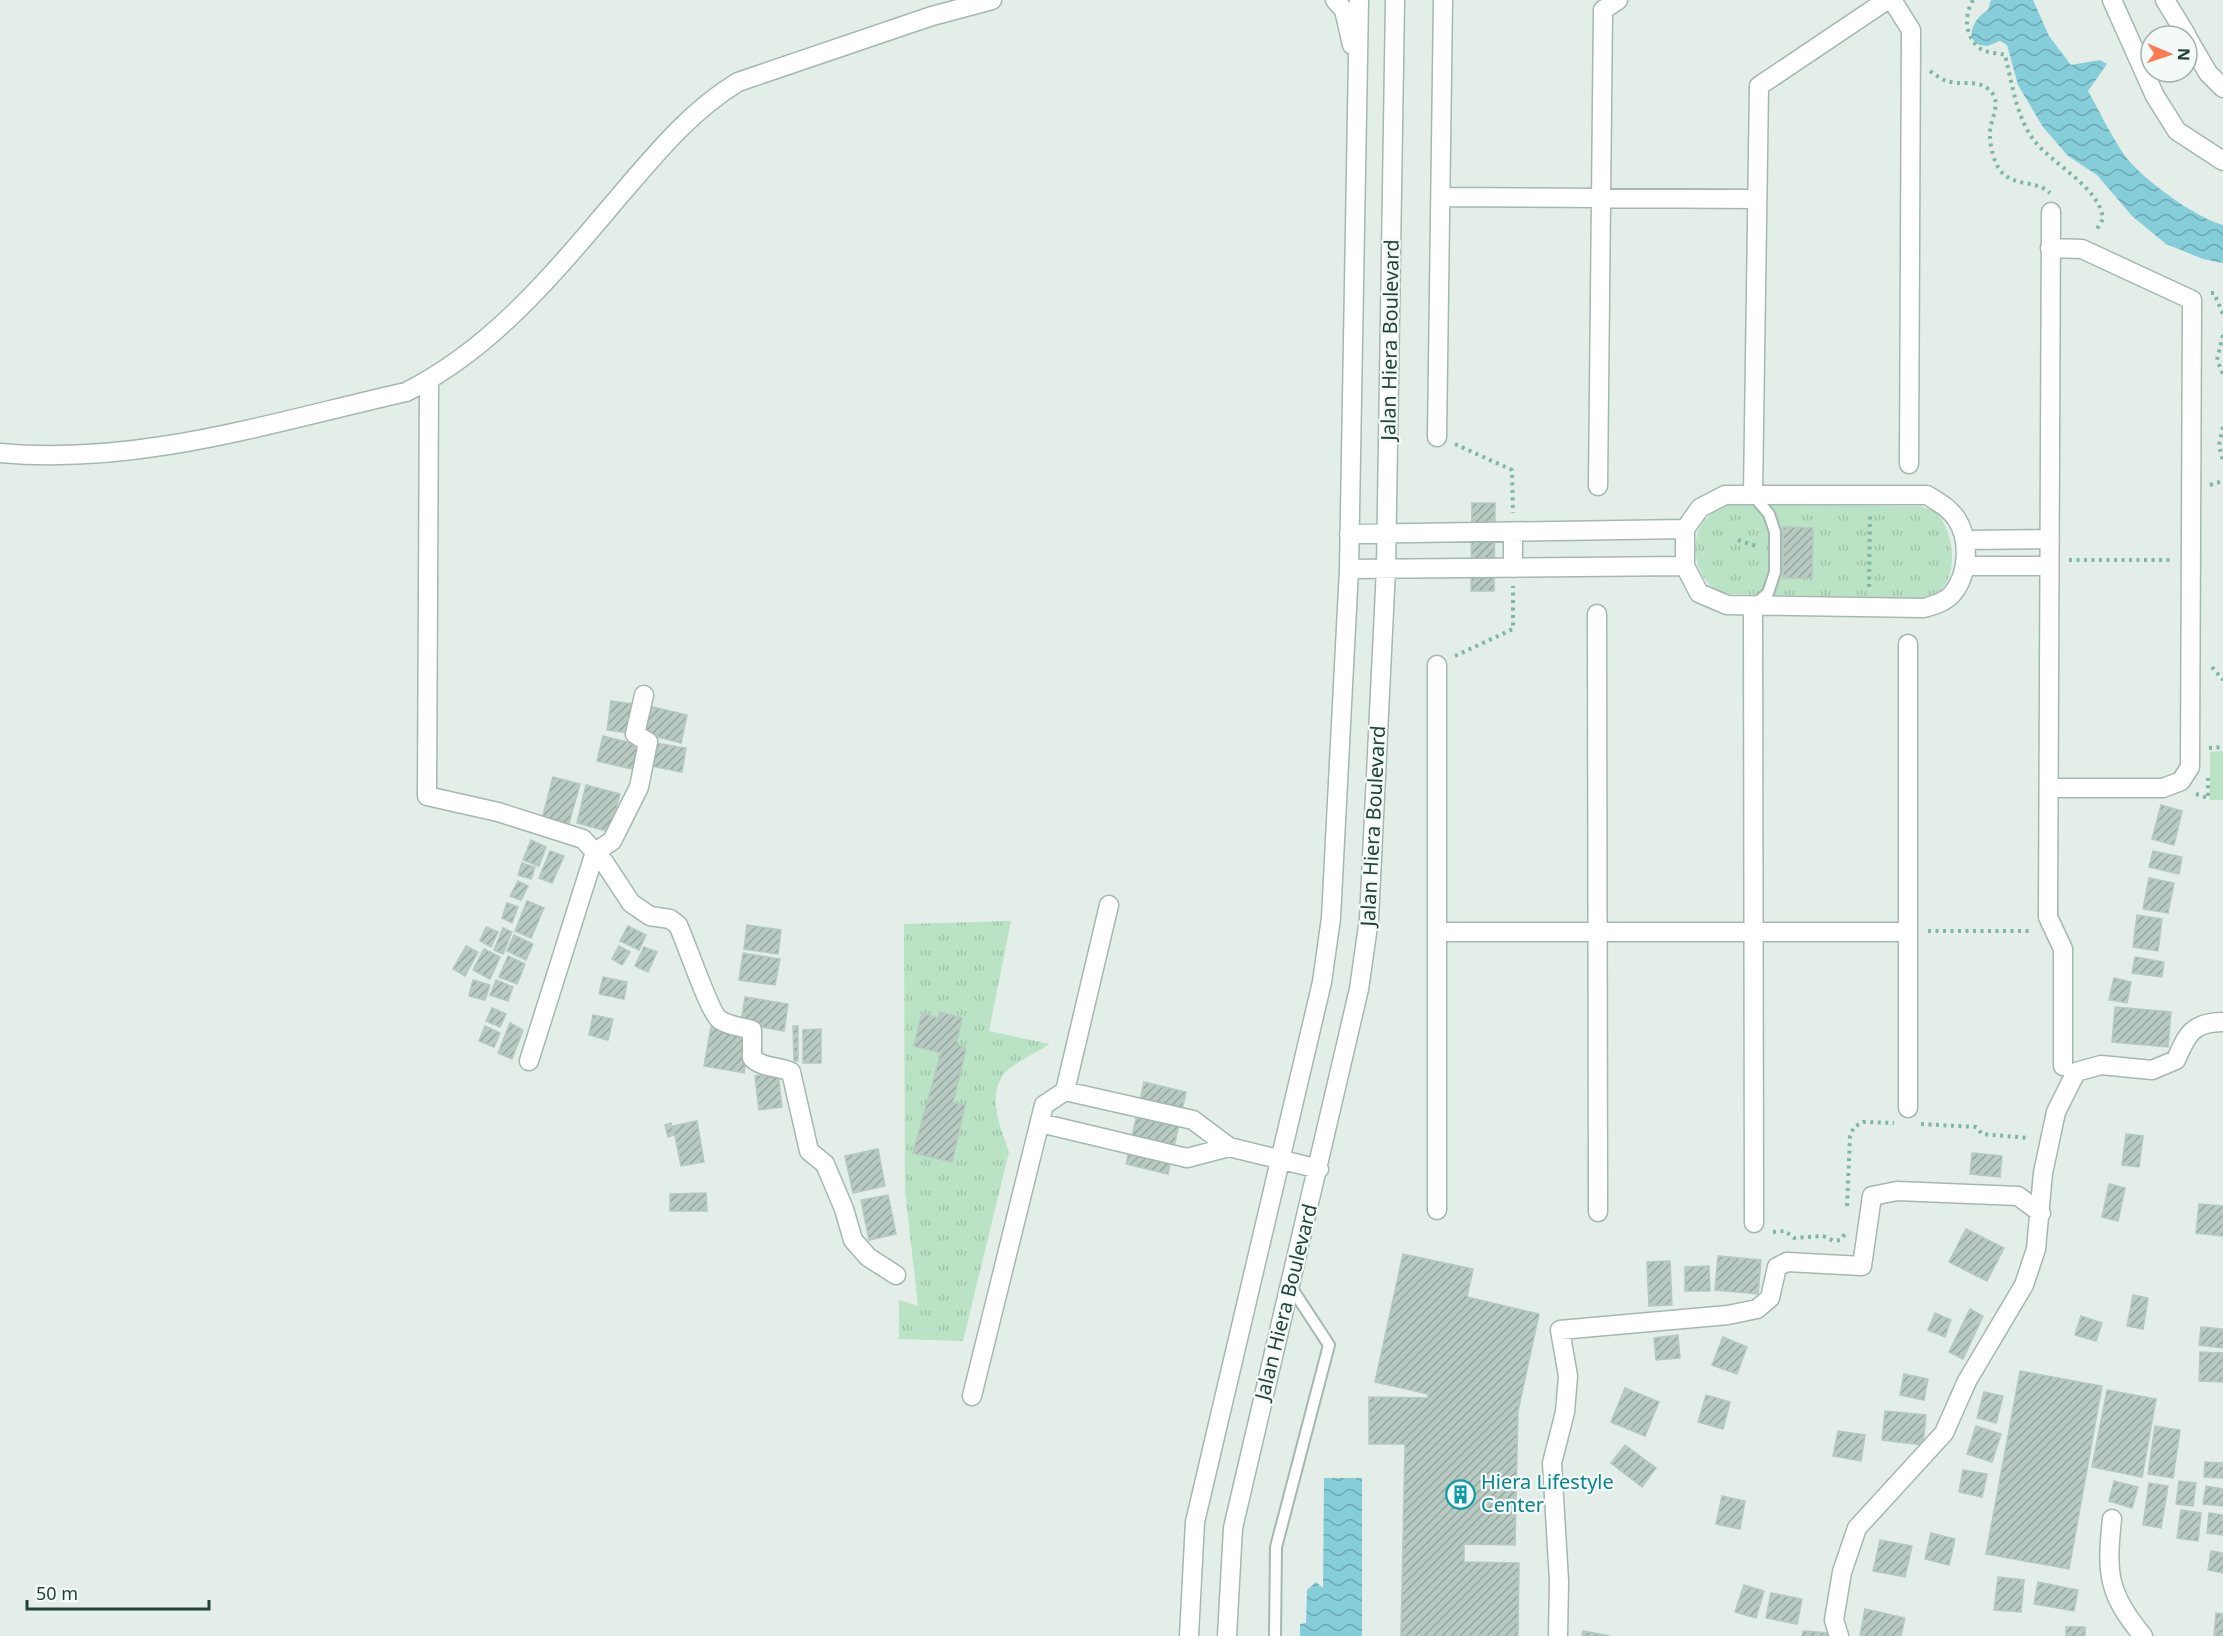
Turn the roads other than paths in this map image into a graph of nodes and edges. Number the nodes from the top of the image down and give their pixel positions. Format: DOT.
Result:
graph roads {
  1 [pos="992,0"];
  2 [pos="1335,0"];
  3 [pos="1359,0"];
  4 [pos="1395,0"];
  5 [pos="1443,0"];
  6 [pos="1618,0"];
  7 [pos="1887,0"];
  8 [pos="1892,0"];
  9 [pos="2112,0"];
  10 [pos="2165,0"];
  11 [pos="2180,24"];
  12 [pos="2199,52"];
  13 [pos="1358,73"];
  14 [pos="2216,74"];
  15 [pos="2223,88"];
  16 [pos="2223,161"];
  17 [pos="1441,197"];
  18 [pos="1601,198"];
  19 [pos="1757,199"];
  20 [pos="2050,212"];
  21 [pos="2050,248"];
  22 [pos="429,380"];
  23 [pos="1437,437"];
  24 [pos="0,453"];
  25 [pos="1909,464"];
  26 [pos="1598,486"];
  27 [pos="1753,495"];
  28 [pos="1685,529"];
  29 [pos="1513,532"];
  30 [pos="1387,533"];
  31 [pos="1349,534"];
  32 [pos="2050,539"];
  33 [pos="1965,540"];
  34 [pos="2050,563"];
  35 [pos="1685,566"];
  36 [pos="1965,566"];
  37 [pos="1513,568"];
  38 [pos="1349,569"];
  39 [pos="1386,569"];
  40 [pos="1753,606"];
  41 [pos="1597,614"];
  42 [pos="1908,644"];
  43 [pos="1437,665"];
  44 [pos="645,695"];
  45 [pos="2049,788"];
  46 [pos="595,852"];
  47 [pos="1109,905"];
  48 [pos="1437,932"];
  49 [pos="1597,932"];
  50 [pos="1754,932"];
  51 [pos="1908,932"];
  52 [pos="2223,1022"];
  53 [pos="529,1061"];
  54 [pos="2063,1066"];
  55 [pos="1065,1090"];
  56 [pos="1909,1116"];
  57 [pos="1040,1123"];
  58 [pos="1229,1147"];
  59 [pos="1282,1160"];
  60 [pos="1318,1169"];
  61 [pos="1437,1210"];
  62 [pos="1598,1212"];
  63 [pos="2041,1213"];
  64 [pos="1754,1223"];
  65 [pos="896,1275"];
  66 [pos="1289,1284"];
  67 [pos="972,1396"];
  68 [pos="2112,1519"];
  69 [pos="1190,1636"];
  70 [pos="1227,1636"];
  71 [pos="1275,1636"];
  72 [pos="1558,1636"];
  73 [pos="1839,1636"];
  74 [pos="2143,1636"];
  1 -- 22 [label="street"];
  2 -- 13 [label="street"];
  3 -- 13 [label="street, Jalan Hiera Boulevard"];
  4 -- 30 [label="street, Jalan Hiera Boulevard"];
  5 -- 17 [label="street"];
  6 -- 18 [label="street"];
  7 -- 19 [label="street"];
  8 -- 25 [label="street"];
  9 -- 16 [label="street"];
  10 -- 11 [label="street"];
  12 -- 14 [label="street"];
  13 -- 31 [label="street, Jalan Hiera Boulevard"];
  14 -- 15 [label="street"];
  17 -- 18 [label="street"];
  17 -- 23 [label="street"];
  18 -- 19 [label="street"];
  18 -- 26 [label="street"];
  19 -- 27 [label="street"];
  20 -- 21 [label="street"];
  21 -- 32 [label="street"];
  21 -- 45 [label="street"];
  22 -- 24 [label="street"];
  22 -- 46 [label="street"];
  27 -- 28 [label="street"];
  27 -- 33 [label="street"];
  27 -- 40 [label="lane"];
  28 -- 29 [label="street"];
  28 -- 35 [label="street"];
  29 -- 30 [label="street"];
  29 -- 37 [label="street"];
  30 -- 31 [label="street"];
  30 -- 39 [label="street, Jalan Hiera Boulevard"];
  31 -- 38 [label="street, Jalan Hiera Boulevard"];
  32 -- 33 [label="street"];
  32 -- 34 [label="street"];
  33 -- 36 [label="street"];
  34 -- 36 [label="street"];
  34 -- 45 [label="street"];
  35 -- 37 [label="street"];
  35 -- 40 [label="street"];
  36 -- 40 [label="street"];
  37 -- 39 [label="street"];
  38 -- 39 [label="street"];
  38 -- 59 [label="street, Jalan Hiera Boulevard"];
  39 -- 60 [label="street, Jalan Hiera Boulevard"];
  40 -- 50 [label="street"];
  41 -- 49 [label="street"];
  42 -- 51 [label="street"];
  43 -- 48 [label="street"];
  44 -- 46 [label="street"];
  45 -- 54 [label="street"];
  46 -- 53 [label="street"];
  46 -- 65 [label="street"];
  47 -- 55 [label="street"];
  48 -- 49 [label="street"];
  48 -- 61 [label="street"];
  49 -- 50 [label="street"];
  49 -- 62 [label="street"];
  50 -- 51 [label="street"];
  50 -- 64 [label="street"];
  51 -- 56 [label="street"];
  52 -- 63 [label="street"];
  55 -- 57 [label="street"];
  55 -- 58 [label="street"];
  57 -- 58 [label="street"];
  57 -- 67 [label="street"];
  58 -- 59 [label="street"];
  59 -- 60 [label="street"];
  59 -- 69 [label="street, Jalan Hiera Boulevard"];
  60 -- 66 [label="street, Jalan Hiera Boulevard"];
  63 -- 72 [label="street"];
  63 -- 73 [label="street"];
  66 -- 70 [label="street, Jalan Hiera Boulevard"];
  66 -- 71 [label="lane"];
  68 -- 74 [label="street"];
}
